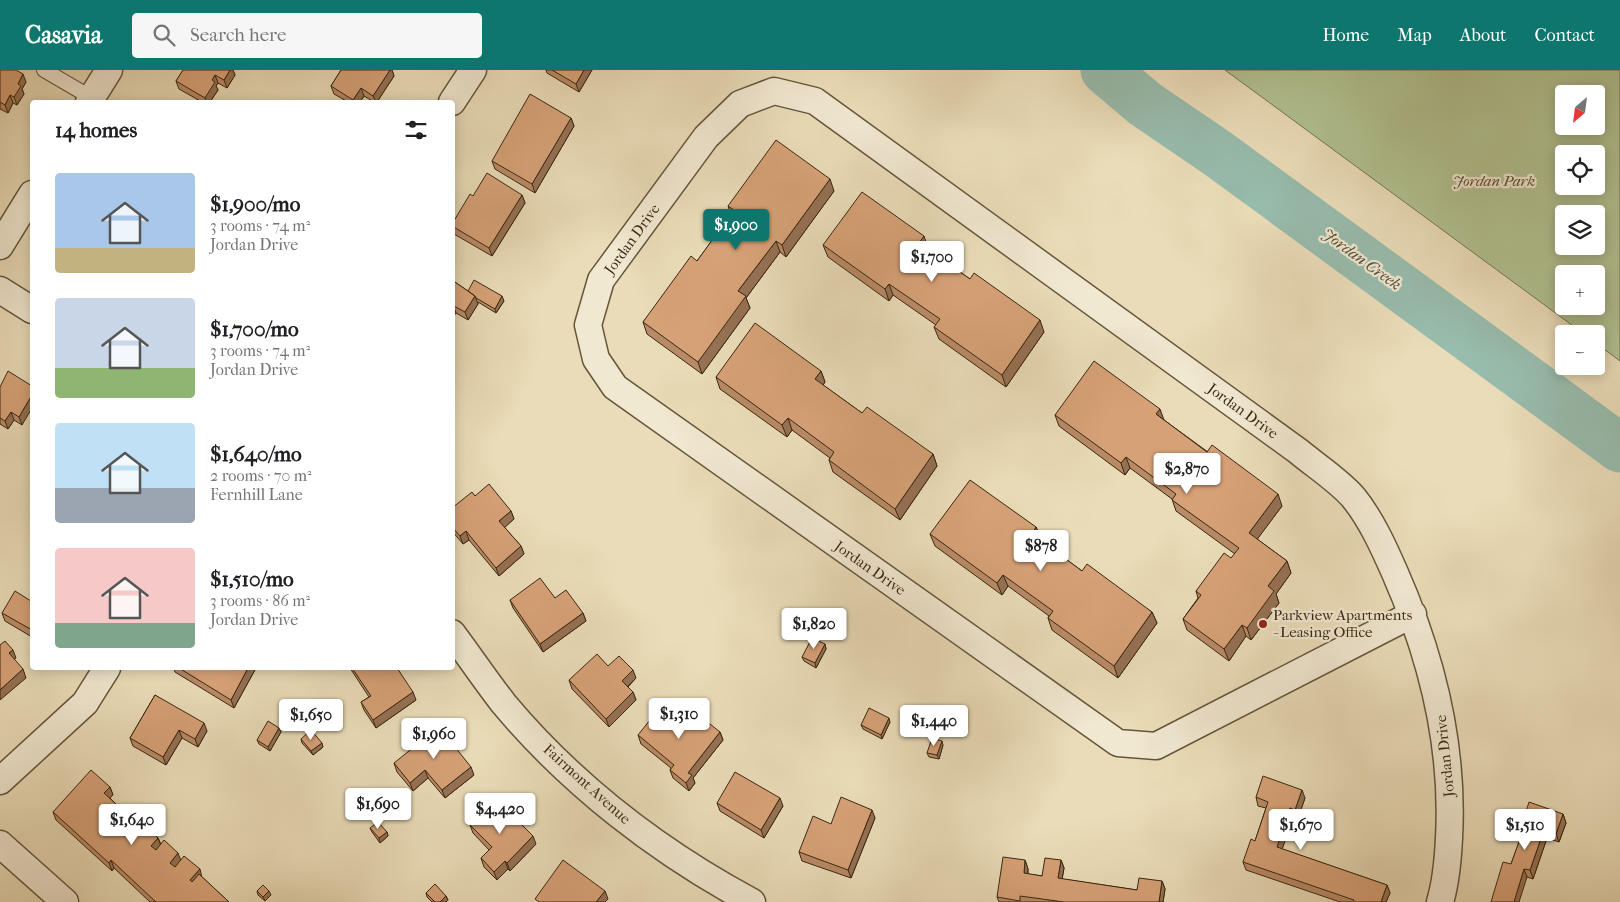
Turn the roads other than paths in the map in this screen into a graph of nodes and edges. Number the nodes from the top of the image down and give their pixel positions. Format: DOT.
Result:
graph roads {
  1 [pos="44,70"];
  2 [pos="109,70"];
  3 [pos="473,70"];
  4 [pos="90,100"];
  5 [pos="453,100"];
  6 [pos="30,197"];
  7 [pos="0,246"];
  8 [pos="0,290"];
  9 [pos="30,309"];
  10 [pos="1413,614"];
  11 [pos="455,637"];
  12 [pos="106,670"];
  13 [pos="0,781"];
  14 [pos="0,844"];
  15 [pos="65,902"];
  16 [pos="752,902"];
  17 [pos="1440,902"];
  1 -- 4 [label="lane"];
  2 -- 4 [label="street"];
  3 -- 5 [label="street"];
  6 -- 7 [label="street"];
  8 -- 9 [label="street"];
  10 -- 10 [label="street, Jordan Drive"];
  10 -- 17 [label="street, Jordan Drive"];
  11 -- 16 [label="street, Fairmont Avenue"];
  12 -- 13 [label="street"];
  14 -- 15 [label="street"];
}
